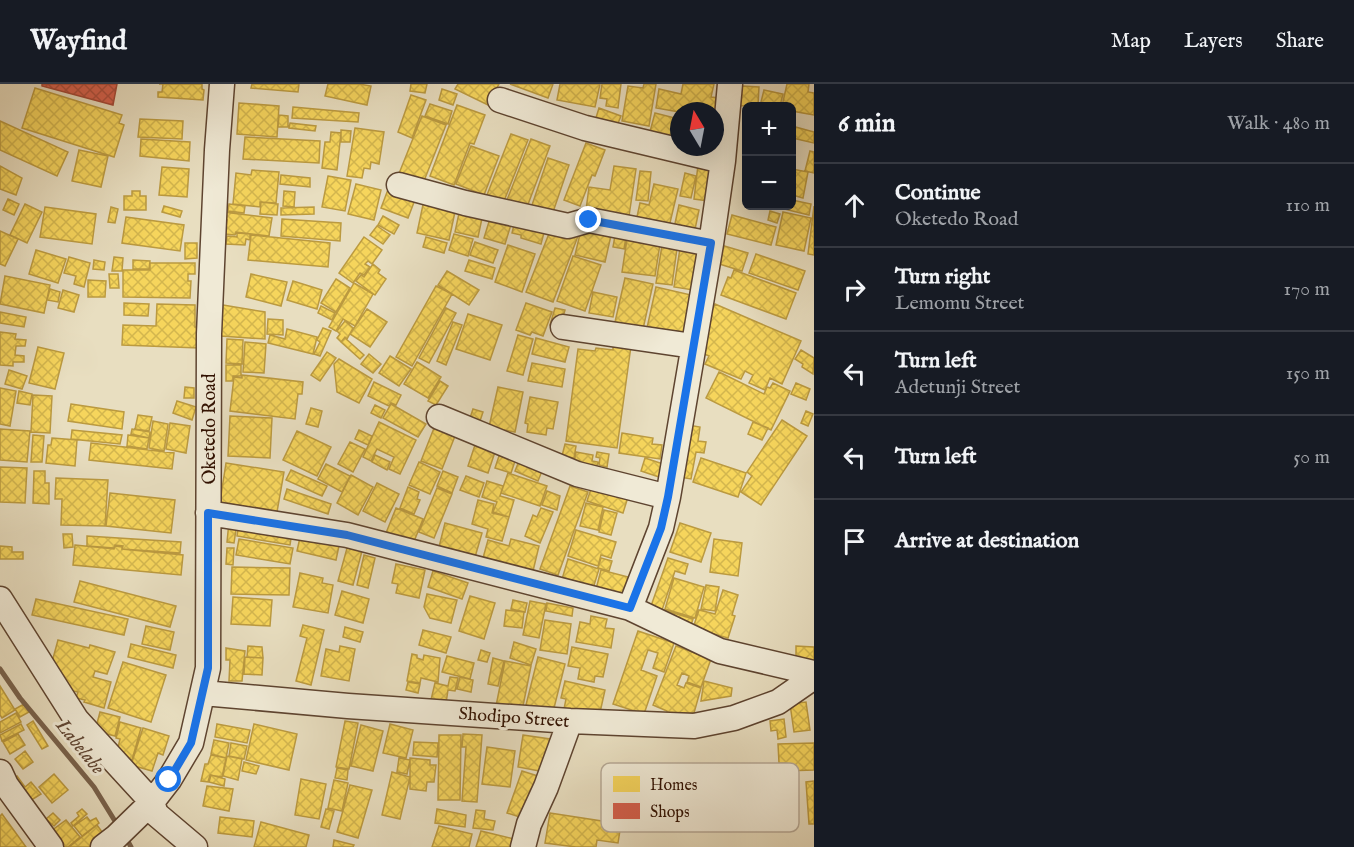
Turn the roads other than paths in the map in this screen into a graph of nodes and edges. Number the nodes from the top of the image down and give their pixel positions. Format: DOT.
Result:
graph roads {
  1 [pos="222,84"];
  2 [pos="730,84"];
  3 [pos="500,100"];
  4 [pos="723,161"];
  5 [pos="399,185"];
  6 [pos="711,243"];
  7 [pos="563,327"];
  8 [pos="693,346"];
  9 [pos="439,417"];
  10 [pos="668,497"];
  11 [pos="208,513"];
  12 [pos="0,599"];
  13 [pos="630,608"];
  14 [pos="814,675"];
  15 [pos="203,693"];
  16 [pos="570,721"];
  17 [pos="0,772"];
  18 [pos="148,806"];
  19 [pos="109,844"];
  20 [pos="51,847"];
  21 [pos="195,847"];
  22 [pos="523,847"];
  1 -- 11 [label="street, Oketedo Road"];
  2 -- 4 [label="street"];
  3 -- 4 [label="street"];
  4 -- 6 [label="street"];
  5 -- 6 [label="street"];
  6 -- 8 [label="street"];
  7 -- 8 [label="street"];
  8 -- 10 [label="street"];
  9 -- 10 [label="street"];
  10 -- 13 [label="street"];
  11 -- 13 [label="street"];
  11 -- 15 [label="street, Oketedo Road"];
  12 -- 18 [label="street"];
  13 -- 14 [label="street"];
  14 -- 16 [label="street, Shodipo Street"];
  15 -- 16 [label="street, Shodipo Street"];
  15 -- 18 [label="street, Oketedo Road"];
  16 -- 22 [label="street"];
  17 -- 20 [label="street"];
  18 -- 19 [label="street, Oketedo Road"];
  18 -- 21 [label="street"];
}
